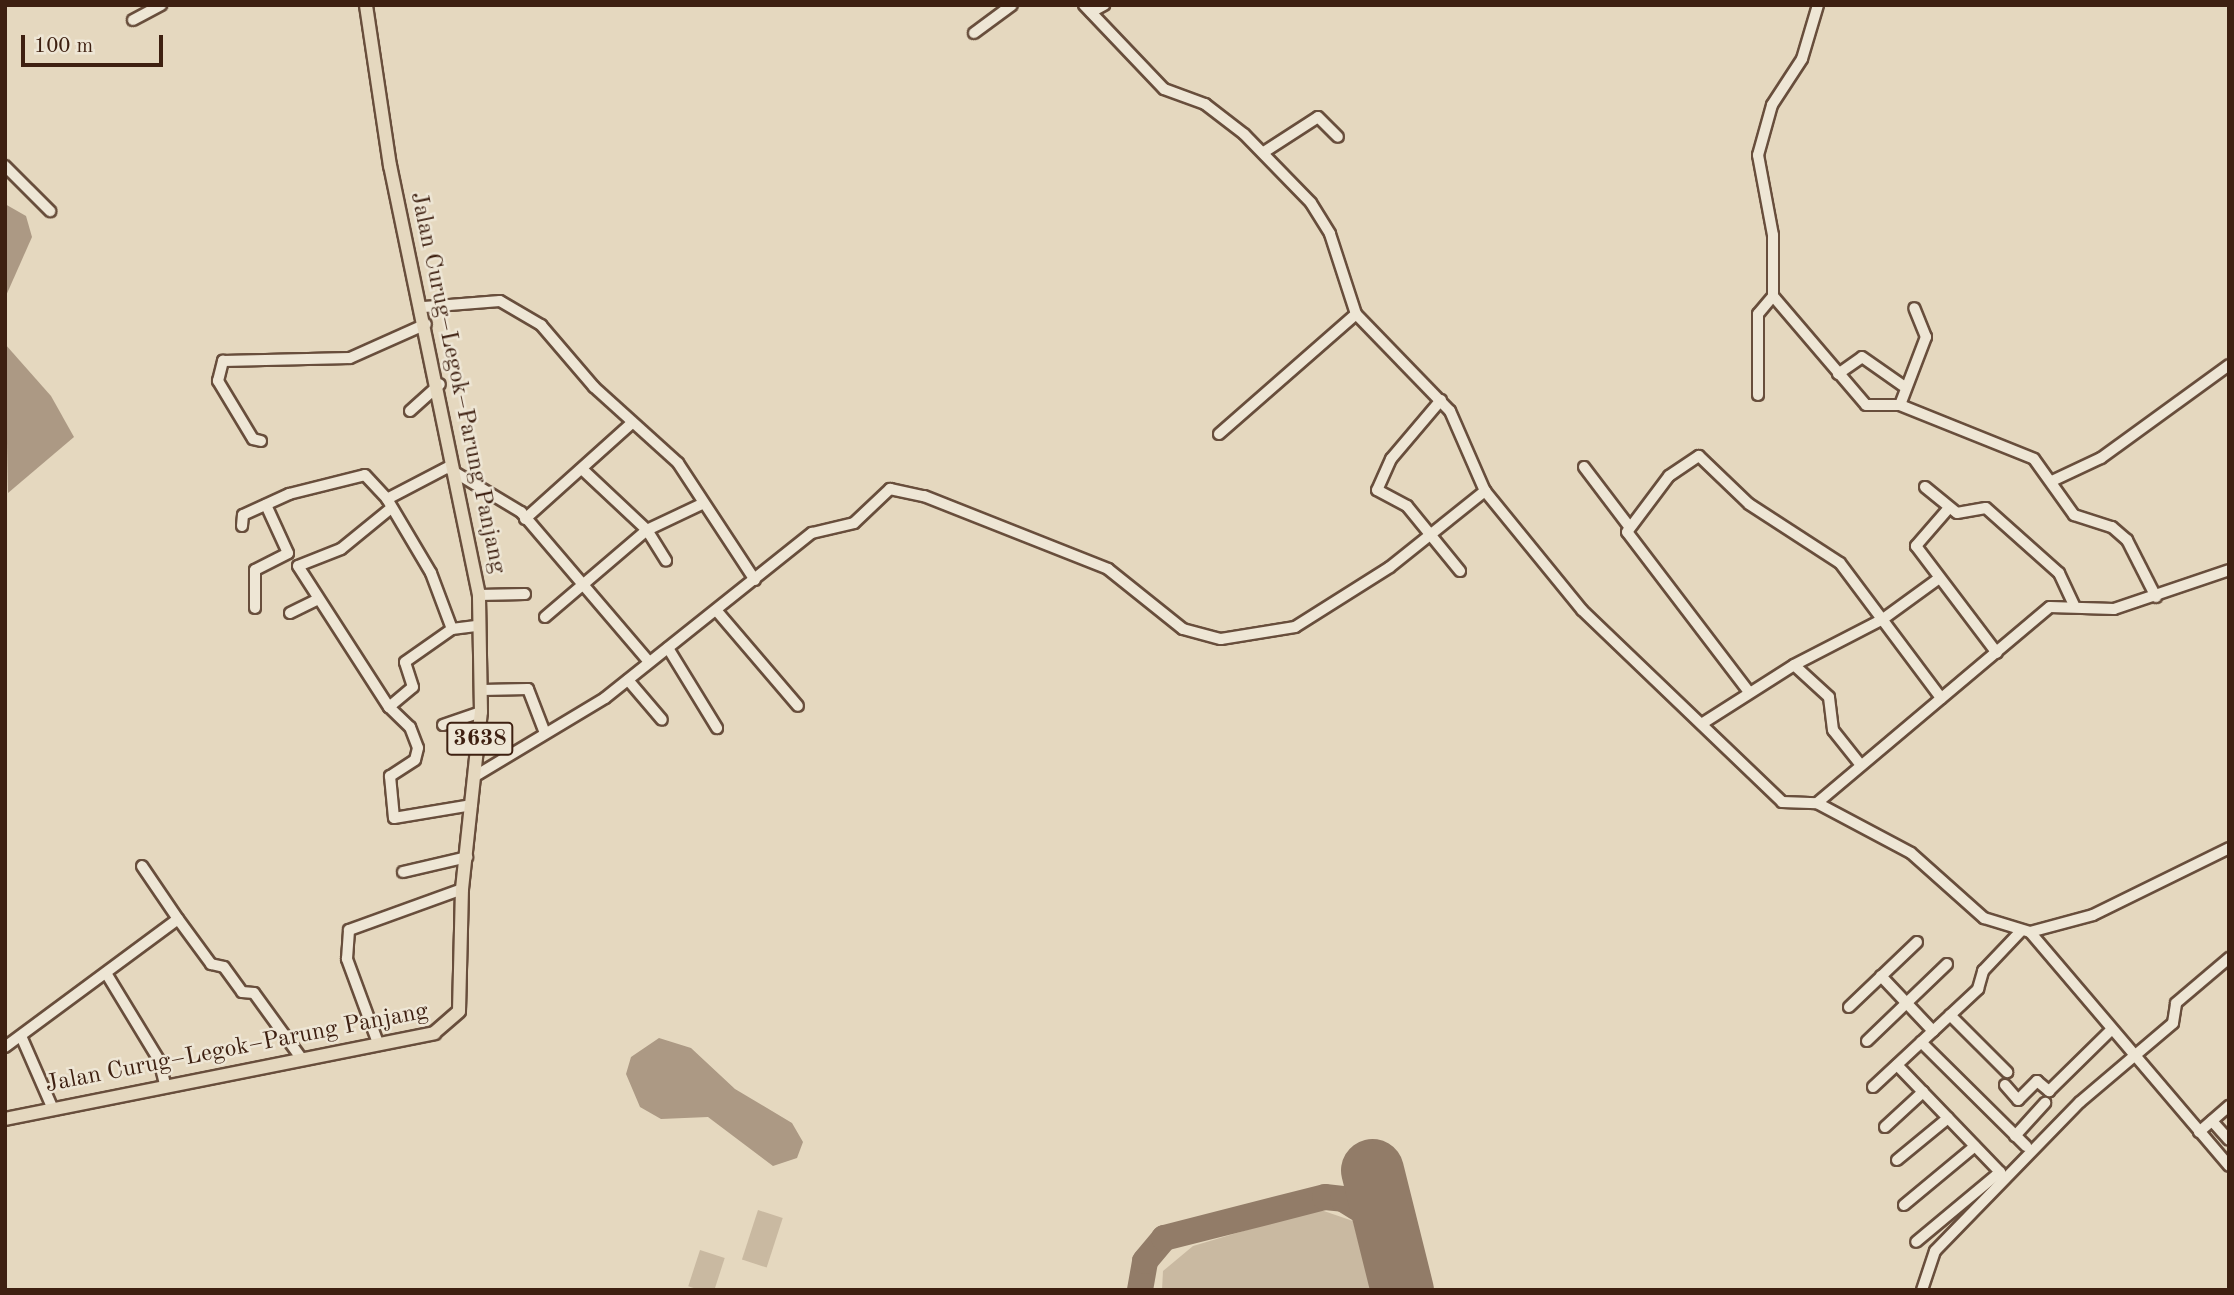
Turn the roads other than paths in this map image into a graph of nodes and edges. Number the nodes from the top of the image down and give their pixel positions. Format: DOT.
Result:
graph roads {
  1 [pos="161,5"];
  2 [pos="366,5"];
  3 [pos="1012,5"];
  4 [pos="1104,5"];
  5 [pos="1818,5"];
  6 [pos="1088,9"];
  7 [pos="133,20"];
  8 [pos="974,33"];
  9 [pos="1338,137"];
  10 [pos="1264,152"];
  11 [pos="5,166"];
  12 [pos="50,211"];
  13 [pos="1773,296"];
  14 [pos="424,307"];
  15 [pos="1914,308"];
  16 [pos="1356,314"];
  17 [pos="426,324"];
  18 [pos="2229,365"];
  19 [pos="1838,374"];
  20 [pos="440,384"];
  21 [pos="1902,385"];
  22 [pos="1758,395"];
  23 [pos="1441,400"];
  24 [pos="1900,405"];
  25 [pos="410,411"];
  26 [pos="632,423"];
  27 [pos="1219,434"];
  28 [pos="261,441"];
  29 [pos="1584,467"];
  30 [pos="451,468"];
  31 [pos="582,469"];
  32 [pos="2052,481"];
  33 [pos="1925,488"];
  34 [pos="1485,491"];
  35 [pos="388,504"];
  36 [pos="702,504"];
  37 [pos="266,505"];
  38 [pos="1948,509"];
  39 [pos="525,519"];
  40 [pos="1628,524"];
  41 [pos="242,526"];
  42 [pos="647,530"];
  43 [pos="1431,537"];
  44 [pos="666,561"];
  45 [pos="2229,570"];
  46 [pos="1460,571"];
  47 [pos="1938,579"];
  48 [pos="755,580"];
  49 [pos="581,585"];
  50 [pos="525,594"];
  51 [pos="479,595"];
  52 [pos="2156,597"];
  53 [pos="317,600"];
  54 [pos="2074,605"];
  55 [pos="255,608"];
  56 [pos="716,610"];
  57 [pos="290,613"];
  58 [pos="545,618"];
  59 [pos="1883,619"];
  60 [pos="478,626"];
  61 [pos="452,629"];
  62 [pos="668,648"];
  63 [pos="1997,653"];
  64 [pos="649,662"];
  65 [pos="1794,665"];
  66 [pos="628,680"];
  67 [pos="482,690"];
  68 [pos="1749,692"];
  69 [pos="1941,698"];
  70 [pos="798,706"];
  71 [pos="390,707"];
  72 [pos="481,712"];
  73 [pos="662,720"];
  74 [pos="1703,723"];
  75 [pos="443,725"];
  76 [pos="717,728"];
  77 [pos="545,733"];
  78 [pos="1860,764"];
  79 [pos="477,775"];
  80 [pos="1817,803"];
  81 [pos="472,805"];
  82 [pos="2229,848"];
  83 [pos="467,857"];
  84 [pos="142,866"];
  85 [pos="403,873"];
  86 [pos="462,889"];
  87 [pos="178,919"];
  88 [pos="2025,931"];
  89 [pos="1917,942"];
  90 [pos="2229,958"];
  91 [pos="1947,964"];
  92 [pos="106,973"];
  93 [pos="1881,976"];
  94 [pos="1907,1003"];
  95 [pos="1849,1007"];
  96 [pos="1951,1015"];
  97 [pos="2111,1030"];
  98 [pos="1933,1031"];
  99 [pos="21,1036"];
  100 [pos="1867,1041"];
  101 [pos="378,1042"];
  102 [pos="1921,1042"];
  103 [pos="5,1047"];
  104 [pos="2132,1054"];
  105 [pos="301,1058"];
  106 [pos="1897,1065"];
  107 [pos="2007,1072"];
  108 [pos="165,1084"];
  109 [pos="2005,1085"];
  110 [pos="1873,1087"];
  111 [pos="1923,1092"];
  112 [pos="2045,1103"];
  113 [pos="2229,1106"];
  114 [pos="52,1107"];
  115 [pos="1948,1118"];
  116 [pos="5,1119"];
  117 [pos="2212,1121"];
  118 [pos="1885,1127"];
  119 [pos="2199,1132"];
  120 [pos="2015,1136"];
  121 [pos="2229,1140"];
  122 [pos="1975,1146"];
  123 [pos="2026,1146"];
  124 [pos="1897,1160"];
  125 [pos="2229,1166"];
  126 [pos="1904,1205"];
  127 [pos="1916,1242"];
  128 [pos="1922,1290"];
  1 -- 7 [label="street"];
  2 -- 14 [label="main road, Jalan Curug–Legok–Parung Panjang / 3638"];
  3 -- 8 [label="street"];
  4 -- 6 [label="street"];
  5 -- 13 [label="street"];
  6 -- 10 [label="street"];
  9 -- 10 [label="street"];
  10 -- 16 [label="street"];
  11 -- 12 [label="street"];
  13 -- 19 [label="street"];
  13 -- 22 [label="street"];
  14 -- 17 [label="main road, Jalan Curug–Legok–Parung Panjang / 3638"];
  14 -- 26 [label="street"];
  15 -- 21 [label="street"];
  16 -- 23 [label="street"];
  16 -- 27 [label="street"];
  17 -- 20 [label="main road, Jalan Curug–Legok–Parung Panjang / 3638"];
  17 -- 28 [label="street"];
  18 -- 32 [label="street"];
  19 -- 21 [label="street"];
  19 -- 24 [label="street"];
  20 -- 25 [label="street"];
  20 -- 30 [label="main road, Jalan Curug–Legok–Parung Panjang / 3638"];
  21 -- 24 [label="street"];
  23 -- 34 [label="street"];
  23 -- 43 [label="street"];
  24 -- 32 [label="street"];
  26 -- 31 [label="street"];
  26 -- 36 [label="street"];
  29 -- 40 [label="street"];
  30 -- 35 [label="street"];
  30 -- 39 [label="street"];
  30 -- 51 [label="main road, Jalan Curug–Legok–Parung Panjang / 3638"];
  31 -- 39 [label="street"];
  31 -- 42 [label="street"];
  32 -- 52 [label="street"];
  33 -- 38 [label="street"];
  34 -- 43 [label="street"];
  34 -- 74 [label="street"];
  35 -- 37 [label="street"];
  35 -- 53 [label="street"];
  35 -- 61 [label="street"];
  36 -- 42 [label="street"];
  36 -- 48 [label="street"];
  37 -- 41 [label="street"];
  37 -- 55 [label="street"];
  38 -- 47 [label="street"];
  38 -- 54 [label="street"];
  39 -- 49 [label="street"];
  40 -- 59 [label="street"];
  40 -- 68 [label="street"];
  42 -- 44 [label="street"];
  42 -- 49 [label="street"];
  43 -- 46 [label="street"];
  43 -- 48 [label="street"];
  45 -- 52 [label="street"];
  47 -- 59 [label="street"];
  47 -- 63 [label="street"];
  48 -- 56 [label="street"];
  49 -- 58 [label="street"];
  49 -- 64 [label="street"];
  50 -- 51 [label="street"];
  51 -- 60 [label="main road, Jalan Curug–Legok–Parung Panjang / 3638"];
  52 -- 54 [label="street"];
  53 -- 57 [label="street"];
  53 -- 71 [label="street"];
  54 -- 63 [label="street"];
  56 -- 62 [label="street"];
  56 -- 70 [label="street"];
  59 -- 65 [label="street"];
  59 -- 69 [label="street"];
  60 -- 61 [label="street"];
  60 -- 67 [label="main road, Jalan Curug–Legok–Parung Panjang / 3638"];
  61 -- 71 [label="street"];
  62 -- 64 [label="street"];
  62 -- 76 [label="street"];
  63 -- 69 [label="street"];
  64 -- 66 [label="street"];
  65 -- 68 [label="street"];
  65 -- 78 [label="street"];
  66 -- 73 [label="street"];
  66 -- 77 [label="street"];
  67 -- 72 [label="main road, Jalan Curug–Legok–Parung Panjang / 3638"];
  67 -- 77 [label="street"];
  68 -- 74 [label="street"];
  69 -- 78 [label="street"];
  71 -- 81 [label="street"];
  72 -- 75 [label="street"];
  72 -- 79 [label="main road, Jalan Curug–Legok–Parung Panjang / 3638"];
  74 -- 80 [label="street"];
  77 -- 79 [label="street"];
  78 -- 80 [label="street"];
  79 -- 81 [label="main road, Jalan Curug–Legok–Parung Panjang / 3638"];
  80 -- 88 [label="street"];
  81 -- 83 [label="main road, Jalan Curug–Legok–Parung Panjang / 3638"];
  82 -- 88 [label="street"];
  83 -- 85 [label="street"];
  83 -- 86 [label="main road, Jalan Curug–Legok–Parung Panjang / 3638"];
  84 -- 87 [label="street"];
  86 -- 101 [label="main road, Jalan Curug–Legok–Parung Panjang / 3638"];
  86 -- 101 [label="street"];
  87 -- 92 [label="street"];
  87 -- 105 [label="street"];
  88 -- 96 [label="street"];
  88 -- 97 [label="street"];
  89 -- 93 [label="street"];
  90 -- 104 [label="street"];
  91 -- 94 [label="street"];
  92 -- 99 [label="street"];
  92 -- 108 [label="street"];
  93 -- 94 [label="street"];
  93 -- 95 [label="street"];
  94 -- 98 [label="street"];
  94 -- 100 [label="street"];
  96 -- 98 [label="street"];
  96 -- 107 [label="street"];
  97 -- 104 [label="street"];
  97 -- 109 [label="street"];
  98 -- 102 [label="street"];
  99 -- 103 [label="street"];
  99 -- 114 [label="street"];
  101 -- 105 [label="main road, Jalan Curug–Legok–Parung Panjang / 3638"];
  102 -- 106 [label="street"];
  102 -- 120 [label="street"];
  104 -- 119 [label="street"];
  104 -- 128 [label="street"];
  105 -- 108 [label="main road, Jalan Curug–Legok–Parung Panjang / 3638"];
  106 -- 110 [label="street"];
  106 -- 111 [label="street"];
  108 -- 114 [label="main road, Jalan Curug–Legok–Parung Panjang / 3638"];
  111 -- 115 [label="street"];
  111 -- 118 [label="street"];
  112 -- 120 [label="street"];
  113 -- 117 [label="street"];
  114 -- 116 [label="main road, Jalan Curug–Legok–Parung Panjang / 3638"];
  115 -- 122 [label="street"];
  115 -- 124 [label="street"];
  117 -- 119 [label="street"];
  117 -- 121 [label="street"];
  119 -- 125 [label="street"];
  120 -- 123 [label="street"];
  122 -- 126 [label="street"];
  122 -- 127 [label="street"];
}
